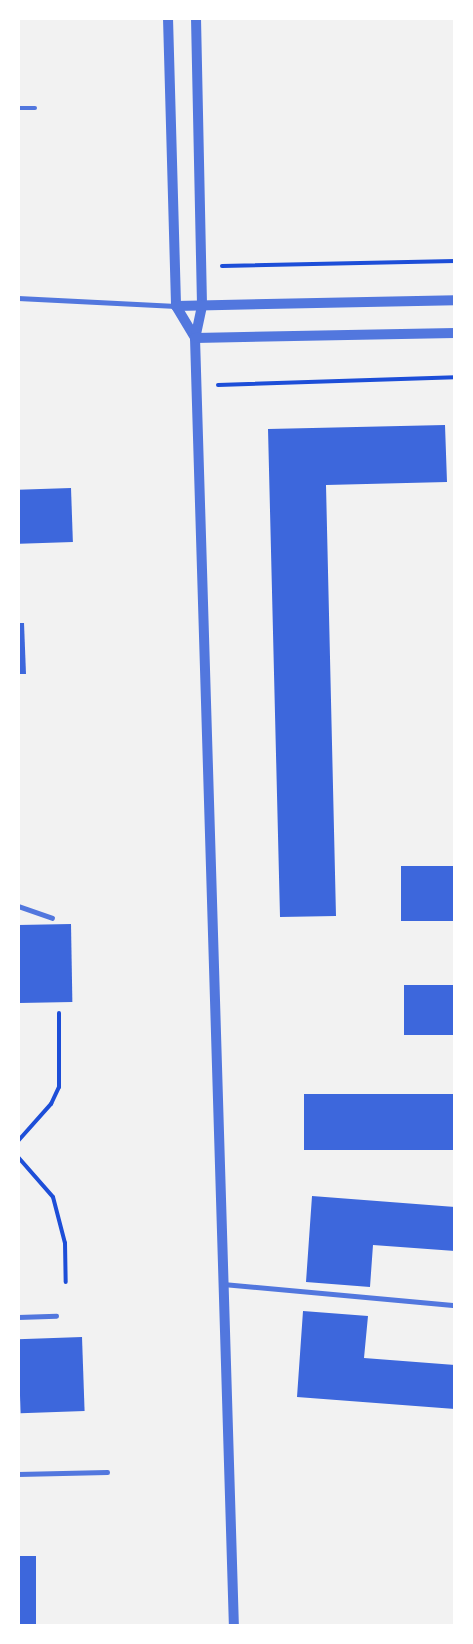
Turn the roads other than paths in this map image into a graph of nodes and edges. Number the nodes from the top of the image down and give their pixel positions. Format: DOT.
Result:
graph roads {
  1 [pos="168,18"];
  2 [pos="196,18"];
  3 [pos="18,108"];
  4 [pos="35,108"];
  5 [pos="18,298"];
  6 [pos="455,300"];
  7 [pos="176,306"];
  8 [pos="202,306"];
  9 [pos="455,333"];
  10 [pos="195,338"];
  11 [pos="18,906"];
  12 [pos="52,918"];
  13 [pos="223,1284"];
  14 [pos="455,1305"];
  15 [pos="56,1316"];
  16 [pos="18,1317"];
  17 [pos="107,1472"];
  18 [pos="18,1474"];
  19 [pos="234,1626"];
  1 -- 7 [label="street"];
  2 -- 8 [label="street"];
  3 -- 4 [label="lane"];
  5 -- 7 [label="lane"];
  6 -- 8 [label="street"];
  7 -- 8 [label="street"];
  7 -- 10 [label="street"];
  8 -- 10 [label="street"];
  9 -- 10 [label="street"];
  10 -- 13 [label="street"];
  11 -- 12 [label="lane"];
  13 -- 14 [label="lane"];
  13 -- 19 [label="street"];
  15 -- 16 [label="lane"];
  17 -- 18 [label="lane"];
}
